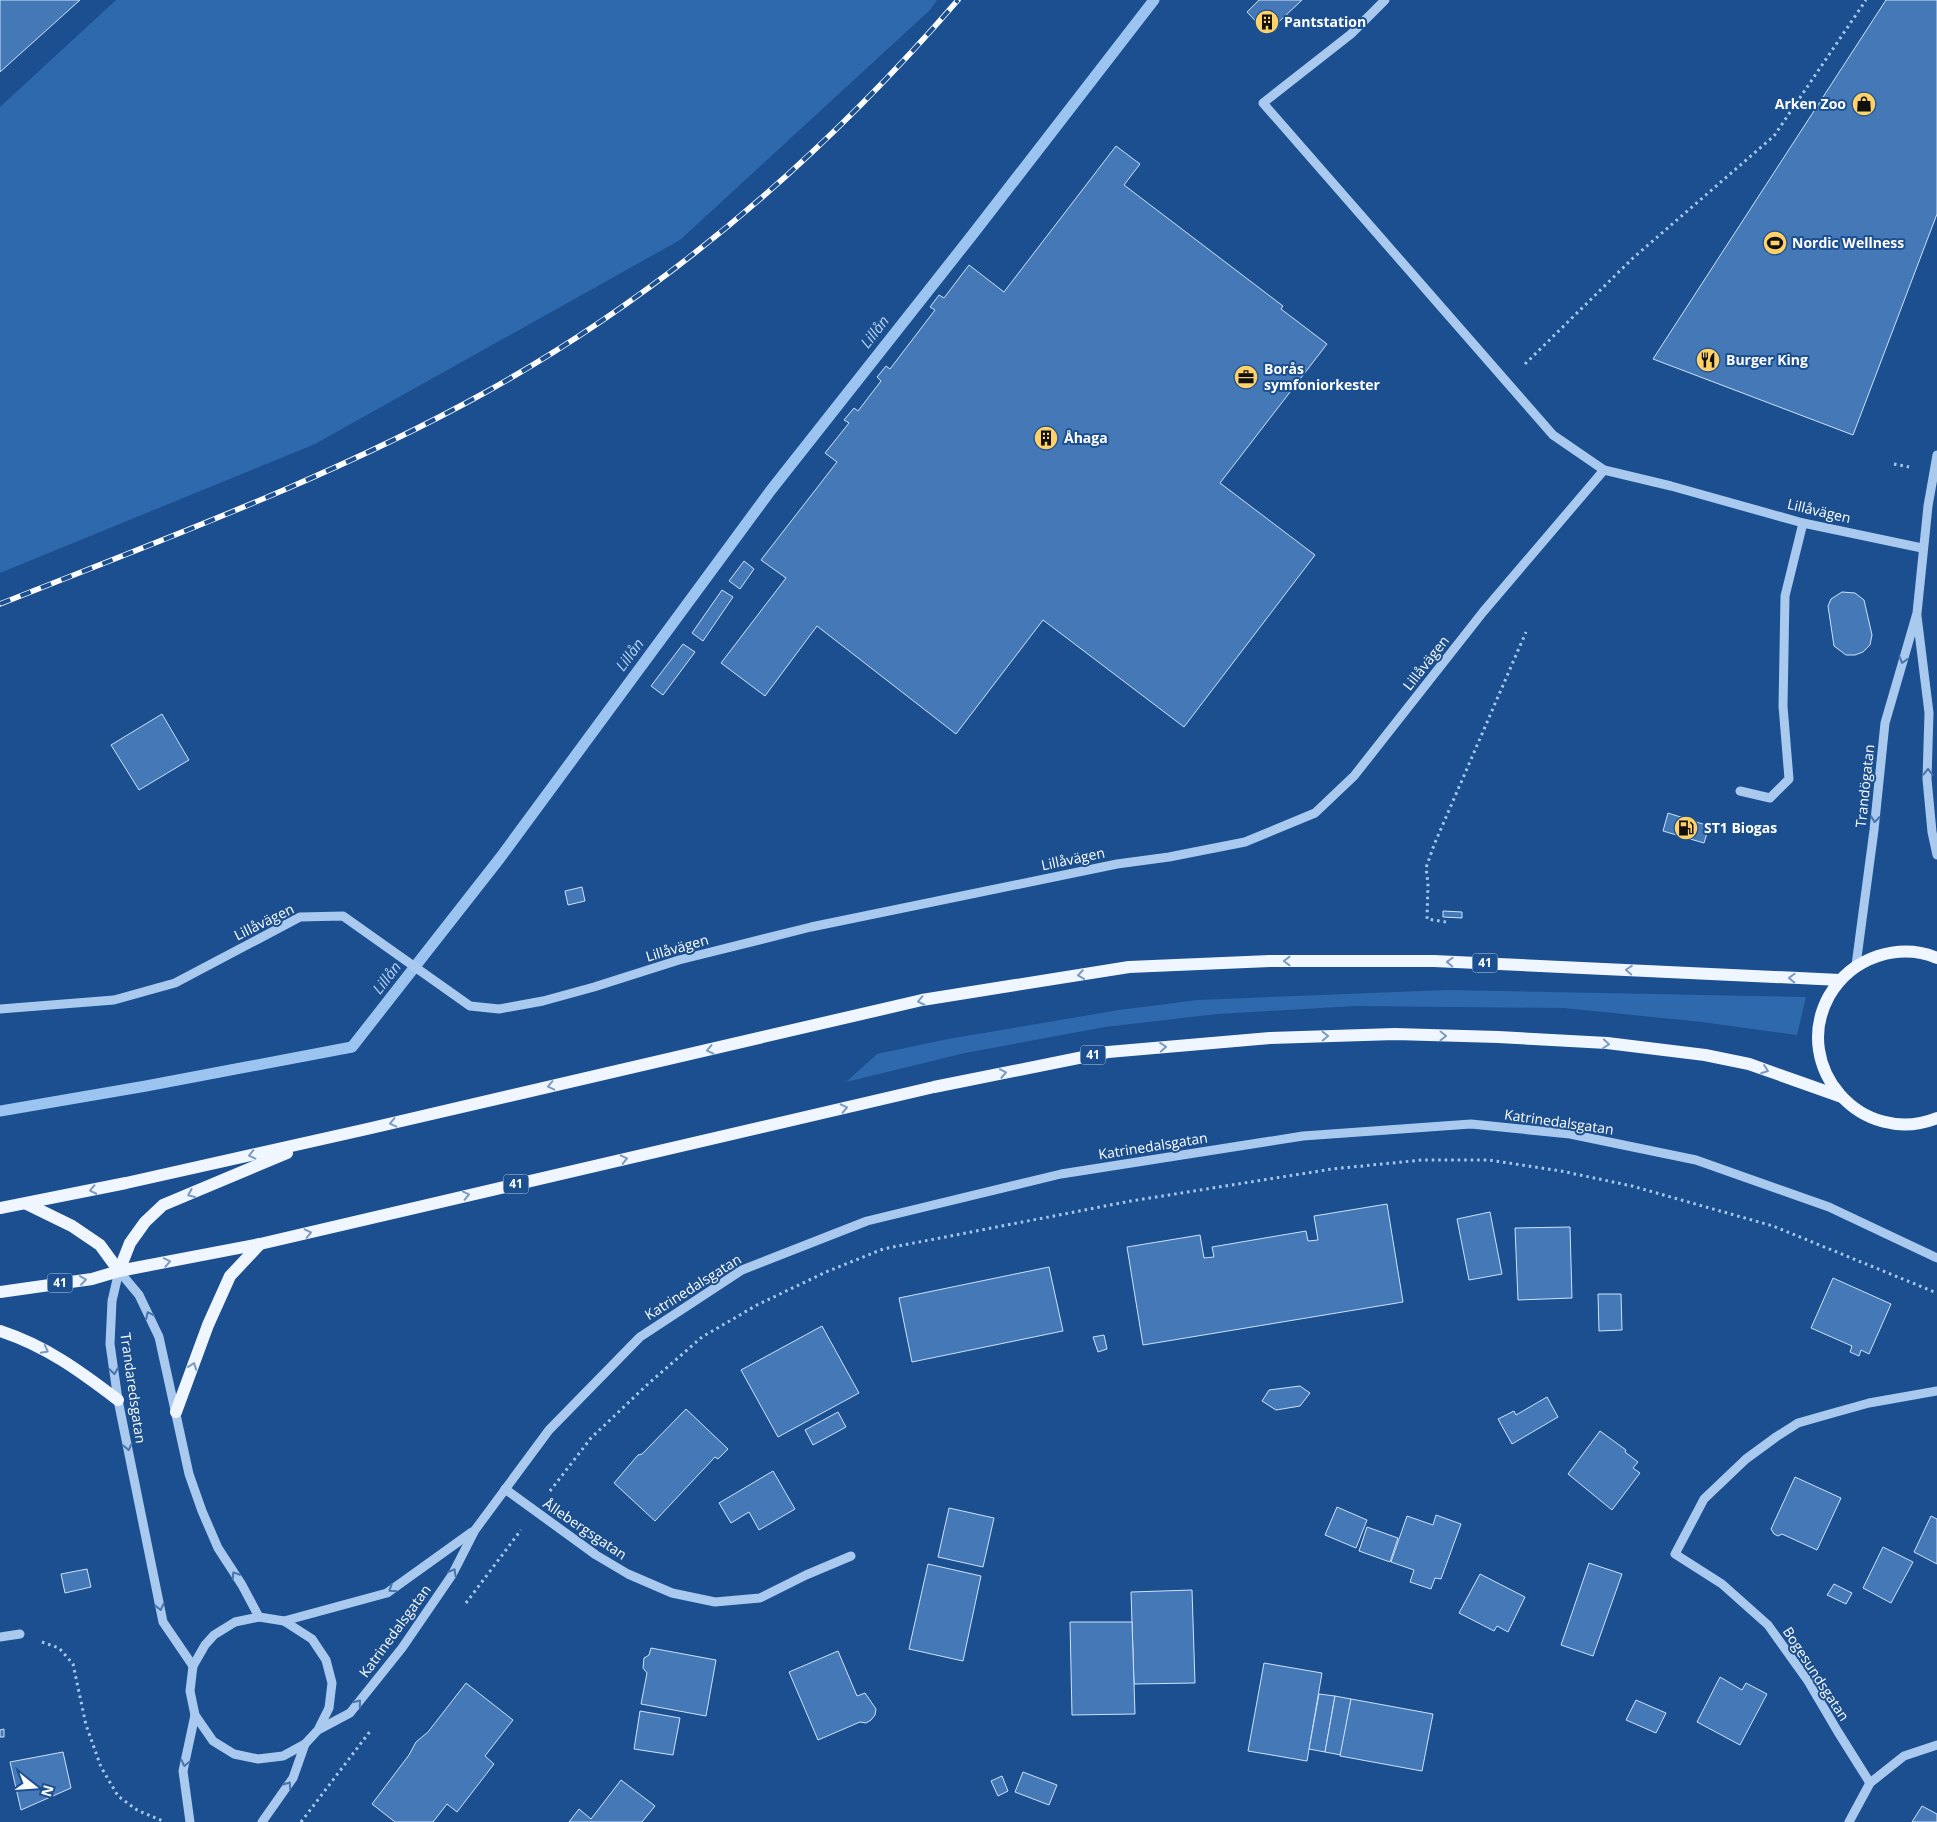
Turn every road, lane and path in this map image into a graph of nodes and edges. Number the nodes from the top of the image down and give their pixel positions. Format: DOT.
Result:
graph roads {
  1 [pos="1384,0"];
  2 [pos="1866,0"];
  3 [pos="1530,372"];
  4 [pos="1937,455"];
  5 [pos="1604,470"];
  6 [pos="1803,523"];
  7 [pos="1922,548"];
  8 [pos="1917,613"];
  9 [pos="1526,632"];
  10 [pos="1929,714"];
  11 [pos="1937,722"];
  12 [pos="1740,791"];
  13 [pos="1935,830"];
  14 [pos="1937,855"];
  15 [pos="1446,922"];
  16 [pos="1937,958"];
  17 [pos="1856,966"];
  18 [pos="1840,980"];
  19 [pos="0,1009"];
  20 [pos="1842,1097"];
  21 [pos="1937,1118"];
  22 [pos="316,1140"];
  23 [pos="27,1204"];
  24 [pos="0,1208"];
  25 [pos="260,1244"];
  26 [pos="1937,1258"];
  27 [pos="119,1271"];
  28 [pos="0,1292"];
  29 [pos="1937,1294"];
  30 [pos="0,1331"];
  31 [pos="1937,1391"];
  32 [pos="118,1400"];
  33 [pos="176,1412"];
  34 [pos="505,1489"];
  35 [pos="535,1511"];
  36 [pos="475,1530"];
  37 [pos="852,1556"];
  38 [pos="465,1605"];
  39 [pos="259,1617"];
  40 [pos="284,1621"];
  41 [pos="20,1634"];
  42 [pos="0,1637"];
  43 [pos="194,1666"];
  44 [pos="195,1715"];
  45 [pos="373,1728"];
  46 [pos="318,1730"];
  47 [pos="305,1744"];
  48 [pos="1937,1745"];
  49 [pos="1870,1783"];
  50 [pos="166,1822"];
  51 [pos="190,1822"];
  52 [pos="262,1822"];
  53 [pos="301,1822"];
  54 [pos="1849,1822"];
  1 -- 5 [label="street"];
  2 -- 3 [label="path"];
  4 -- 7 [label="street, Trandögatan"];
  5 -- 6 [label="street, Lillåvägen"];
  5 -- 19 [label="street, Lillåvägen"];
  6 -- 7 [label="street, Lillåvägen"];
  6 -- 12 [label="street"];
  7 -- 8 [label="street, Trandögatan"];
  8 -- 10 [label="street, Trandögatan"];
  8 -- 17 [label="street, Trandögatan, one-way"];
  9 -- 15 [label="path"];
  10 -- 11 [label="street"];
  13 -- 10 [label="street, Trandögatan, one-way"];
  13 -- 14 [label="street, Trandögatan"];
  16 -- 17 [label="main road, 41"];
  17 -- 18 [label="main road, 41"];
  18 -- 20 [label="main road, 41"];
  18 -- 22 [label="main road, 41, one-way"];
  20 -- 21 [label="main road, 41"];
  25 -- 20 [label="main road, 41, one-way"];
  22 -- 23 [label="main road, 41, one-way"];
  22 -- 27 [label="main road, one-way"];
  23 -- 24 [label="main road, 41"];
  23 -- 27 [label="main road"];
  27 -- 25 [label="main road, 41, one-way"];
  33 -- 25 [label="main road, one-way"];
  26 -- 34 [label="street, Katrinedalsgatan"];
  28 -- 27 [label="main road, 41, one-way"];
  27 -- 32 [label="street, Trandaredsgatan, one-way"];
  33 -- 27 [label="street, one-way"];
  29 -- 35 [label="path"];
  30 -- 32 [label="main road, one-way"];
  31 -- 49 [label="street, Bogesundsgatan"];
  32 -- 43 [label="street, Trandaredsgatan, one-way"];
  39 -- 33 [label="street, one-way"];
  34 -- 35 [label="street, Ållebergsgatan"];
  34 -- 36 [label="street, Katrinedalsgatan"];
  35 -- 37 [label="street, Ållebergsgatan"];
  35 -- 38 [label="path"];
  36 -- 40 [label="street, Katrinedalsgatan, one-way"];
  46 -- 36 [label="street, Katrinedalsgatan, one-way"];
  39 -- 40 [label="street"];
  39 -- 43 [label="street"];
  40 -- 46 [label="street"];
  41 -- 42 [label="street"];
  41 -- 50 [label="path"];
  43 -- 44 [label="street"];
  44 -- 47 [label="street"];
  44 -- 51 [label="street, one-way"];
  45 -- 53 [label="path"];
  46 -- 47 [label="street"];
  52 -- 47 [label="street, one-way"];
  48 -- 49 [label="street"];
  49 -- 54 [label="street"];
}
